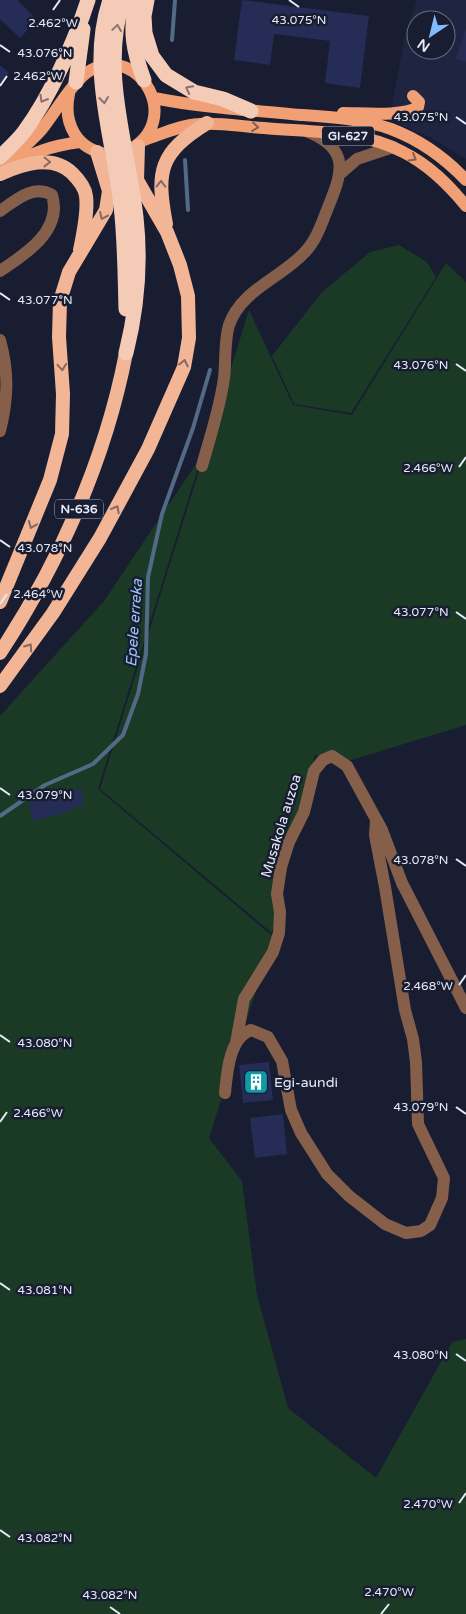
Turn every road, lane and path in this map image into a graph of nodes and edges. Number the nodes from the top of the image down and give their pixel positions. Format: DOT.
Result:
graph roads {
  1 [pos="110,0"];
  2 [pos="123,0"];
  3 [pos="138,0"];
  4 [pos="147,0"];
  5 [pos="87,4"];
  6 [pos="144,80"];
  7 [pos="72,88"];
  8 [pos="413,96"];
  9 [pos="154,98"];
  10 [pos="251,110"];
  11 [pos="284,113"];
  12 [pos="207,124"];
  13 [pos="306,131"];
  14 [pos="80,142"];
  15 [pos="141,143"];
  16 [pos="393,147"];
  17 [pos="97,152"];
  18 [pos="0,157"];
  19 [pos="0,168"];
  20 [pos="0,173"];
  21 [pos="341,173"];
  22 [pos="466,180"];
  23 [pos="466,206"];
  24 [pos="0,211"];
  25 [pos="167,232"];
  26 [pos="131,251"];
  27 [pos="79,253"];
  28 [pos="0,270"];
  29 [pos="0,340"];
  30 [pos="126,353"];
  31 [pos="0,431"];
  32 [pos="202,466"];
  33 [pos="0,602"];
  34 [pos="0,653"];
  35 [pos="0,686"];
  36 [pos="376,820"];
  37 [pos="466,1008"];
  38 [pos="236,1043"];
  39 [pos="225,1093"];
  1 -- 26 [label="highway, one-way"];
  26 -- 2 [label="highway, one-way"];
  3 -- 6 [label="highway"];
  10 -- 4 [label="highway, one-way"];
  5 -- 7 [label="highway"];
  5 -- 18 [label="highway, one-way"];
  6 -- 7 [label="main road"];
  6 -- 9 [label="main road"];
  7 -- 14 [label="main road"];
  7 -- 19 [label="main road"];
  8 -- 11 [label="main road"];
  9 -- 10 [label="main road, GI-627"];
  9 -- 15 [label="main road"];
  10 -- 11 [label="main road, GI-627"];
  11 -- 22 [label="main road, GI-627"];
  12 -- 13 [label="main road, GI-627, one-way"];
  12 -- 15 [label="main road, GI-627"];
  25 -- 12 [label="highway, one-way"];
  13 -- 16 [label="main road, GI-627"];
  13 -- 21 [label="street"];
  14 -- 17 [label="main road"];
  14 -- 20 [label="main road"];
  15 -- 17 [label="main road, GI-627"];
  15 -- 25 [label="highway"];
  16 -- 21 [label="street"];
  16 -- 23 [label="main road, GI-627, one-way"];
  17 -- 27 [label="highway, one-way"];
  20 -- 27 [label="highway, one-way"];
  21 -- 32 [label="street"];
  24 -- 28 [label="street"];
  35 -- 25 [label="highway, one-way"];
  26 -- 30 [label="highway"];
  27 -- 33 [label="highway, one-way"];
  29 -- 31 [label="street"];
  30 -- 34 [label="highway, N-636"];
  36 -- 37 [label="street, Musakola auzoa"];
  36 -- 38 [label="street, Musakola auzoa"];
  36 -- 38 [label="street, Musakola auzoa"];
  38 -- 39 [label="street, Musakola auzoa"];
}
